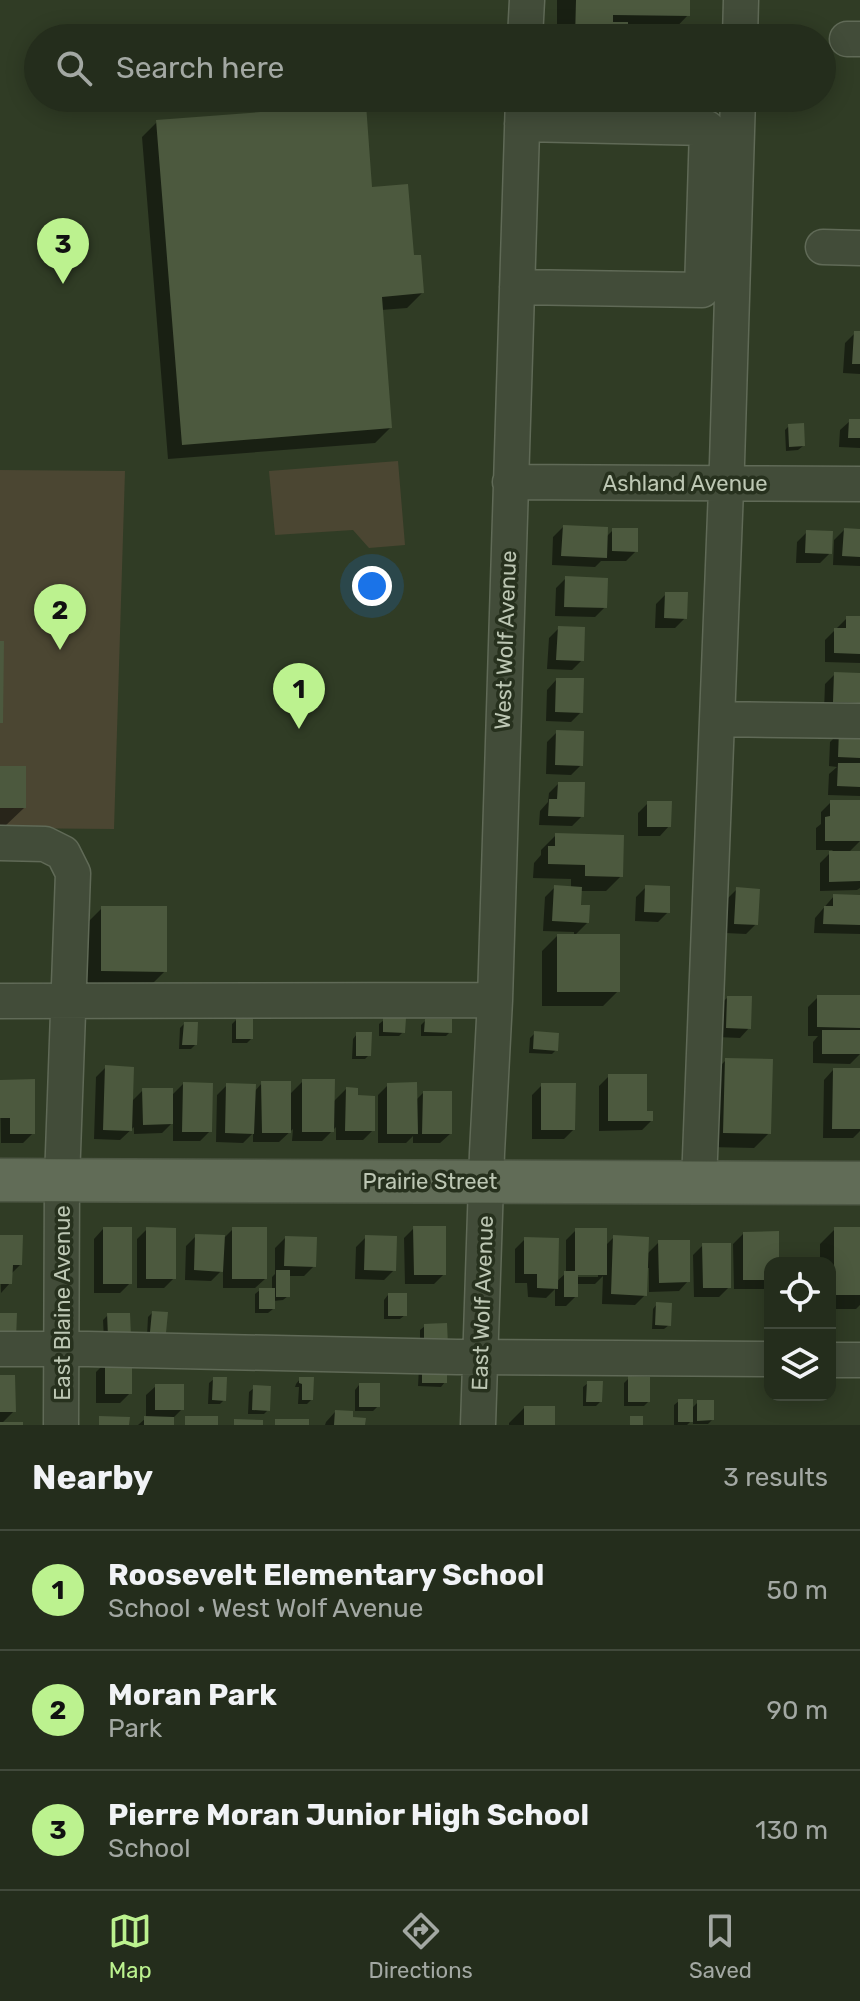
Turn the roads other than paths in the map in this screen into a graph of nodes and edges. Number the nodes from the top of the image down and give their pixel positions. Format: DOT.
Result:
graph roads {
  1 [pos="527,0"];
  2 [pos="741,0"];
  3 [pos="526,24"];
  4 [pos="740,24"];
  5 [pos="523,112"];
  6 [pos="534,112"];
  7 [pos="738,112"];
  8 [pos="823,247"];
  9 [pos="860,248"];
  10 [pos="517,287"];
  11 [pos="510,482"];
  12 [pos="726,482"];
  13 [pos="860,484"];
  14 [pos="717,719"];
  15 [pos="860,721"];
  16 [pos="0,843"];
  17 [pos="69,1000"];
  18 [pos="495,1000"];
  19 [pos="0,1001"];
  20 [pos="0,1180"];
  21 [pos="62,1180"];
  22 [pos="487,1181"];
  23 [pos="699,1182"];
  24 [pos="860,1183"];
  25 [pos="0,1349"];
  26 [pos="63,1349"];
  27 [pos="480,1358"];
  28 [pos="764,1359"];
  29 [pos="836,1360"];
  30 [pos="860,1360"];
  31 [pos="61,1425"];
  32 [pos="478,1425"];
  1 -- 3 [label="street"];
  2 -- 4 [label="street"];
  5 -- 10 [label="street, West Wolf Avenue"];
  6 -- 10 [label="street"];
  7 -- 12 [label="street"];
  8 -- 9 [label="street"];
  10 -- 11 [label="street, West Wolf Avenue"];
  11 -- 12 [label="street, Ashland Avenue"];
  11 -- 18 [label="street, West Wolf Avenue"];
  12 -- 13 [label="street, Ashland Avenue"];
  12 -- 14 [label="street"];
  14 -- 15 [label="street"];
  14 -- 23 [label="street"];
  16 -- 17 [label="street, East Blaine Avenue"];
  17 -- 18 [label="street"];
  17 -- 19 [label="street"];
  17 -- 21 [label="street, East Blaine Avenue"];
  18 -- 22 [label="street, West Wolf Avenue"];
  20 -- 21 [label="main road, Prairie Street"];
  21 -- 22 [label="main road, Prairie Street"];
  21 -- 26 [label="street, East Blaine Avenue"];
  22 -- 23 [label="main road, Prairie Street"];
  22 -- 27 [label="street, East Wolf Avenue"];
  23 -- 24 [label="main road, Prairie Street"];
  25 -- 26 [label="street"];
  26 -- 27 [label="street"];
  26 -- 31 [label="street, East Blaine Avenue"];
  27 -- 28 [label="street"];
  27 -- 32 [label="street, East Wolf Avenue"];
  29 -- 30 [label="street"];
}
